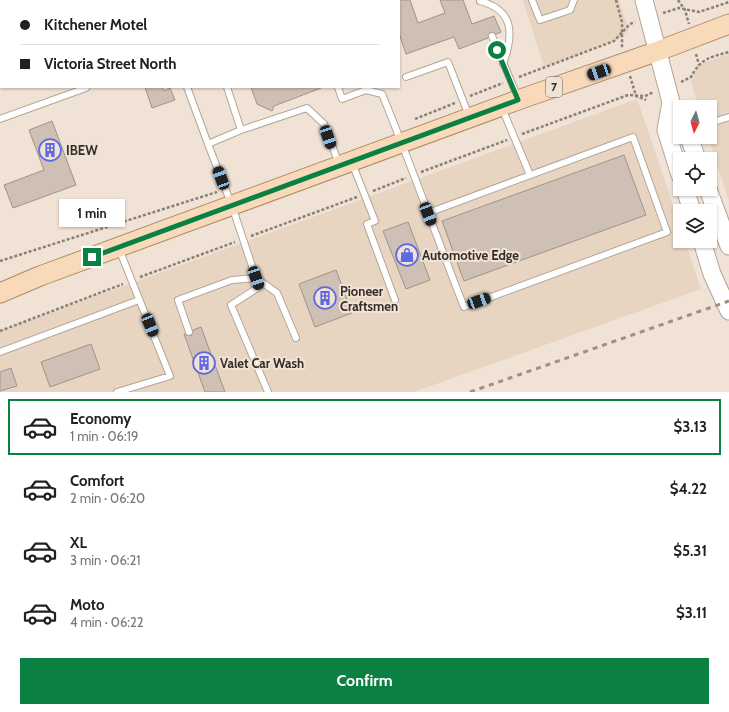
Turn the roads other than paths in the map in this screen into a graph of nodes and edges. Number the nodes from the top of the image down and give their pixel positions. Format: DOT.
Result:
graph roads {
  1 [pos="532,0"];
  2 [pos="574,0"];
  3 [pos="644,0"];
  4 [pos="480,1"];
  5 [pos="729,24"];
  6 [pos="492,36"];
  7 [pos="658,51"];
  8 [pos="503,64"];
  9 [pos="406,76"];
  10 [pos="86,88"];
  11 [pos="188,88"];
  12 [pos="227,88"];
  13 [pos="338,88"];
  14 [pos="365,89"];
  15 [pos="671,102"];
  16 [pos="510,103"];
  17 [pos="673,106"];
  18 [pos="729,117"];
  19 [pos="470,118"];
  20 [pos="0,119"];
  21 [pos="717,121"];
  22 [pos="241,130"];
  23 [pos="402,143"];
  24 [pos="208,144"];
  25 [pos="673,152"];
  26 [pos="346,164"];
  27 [pos="530,175"];
  28 [pos="711,196"];
  29 [pos="232,206"];
  30 [pos="428,214"];
  31 [pos="729,246"];
  32 [pos="118,248"];
  33 [pos="704,248"];
  34 [pos="256,278"];
  35 [pos="0,293"];
  36 [pos="140,300"];
  37 [pos="395,300"];
  38 [pos="729,312"];
  39 [pos="189,332"];
  40 [pos="296,338"];
  41 [pos="0,352"];
  42 [pos="117,392"];
  43 [pos="268,392"];
  1 -- 2 [label="lane"];
  3 -- 7 [label="main road"];
  4 -- 8 [label="lane"];
  5 -- 7 [label="main road, 7"];
  6 -- 8 [label="lane"];
  7 -- 15 [label="main road"];
  7 -- 16 [label="main road, 7"];
  8 -- 16 [label="lane"];
  9 -- 19 [label="lane"];
  10 -- 20 [label="lane"];
  11 -- 24 [label="lane"];
  12 -- 22 [label="lane"];
  13 -- 14 [label="lane"];
  14 -- 23 [label="lane"];
  15 -- 17 [label="main road"];
  15 -- 25 [label="main road"];
  16 -- 19 [label="main road, 7"];
  16 -- 27 [label="lane"];
  18 -- 21 [label="lane"];
  19 -- 23 [label="main road, 7"];
  22 -- 24 [label="lane"];
  22 -- 26 [label="lane"];
  23 -- 26 [label="main road, 7"];
  23 -- 30 [label="lane"];
  24 -- 29 [label="lane"];
  26 -- 29 [label="main road, 7"];
  26 -- 37 [label="lane"];
  27 -- 30 [label="lane"];
  27 -- 30 [label="lane"];
  28 -- 31 [label="main road"];
  29 -- 32 [label="main road, 7"];
  29 -- 34 [label="lane"];
  32 -- 35 [label="main road, 7"];
  32 -- 36 [label="lane"];
  33 -- 38 [label="main road"];
  34 -- 39 [label="lane"];
  34 -- 40 [label="lane"];
  34 -- 43 [label="lane"];
  36 -- 41 [label="lane"];
  36 -- 42 [label="lane"];
}
